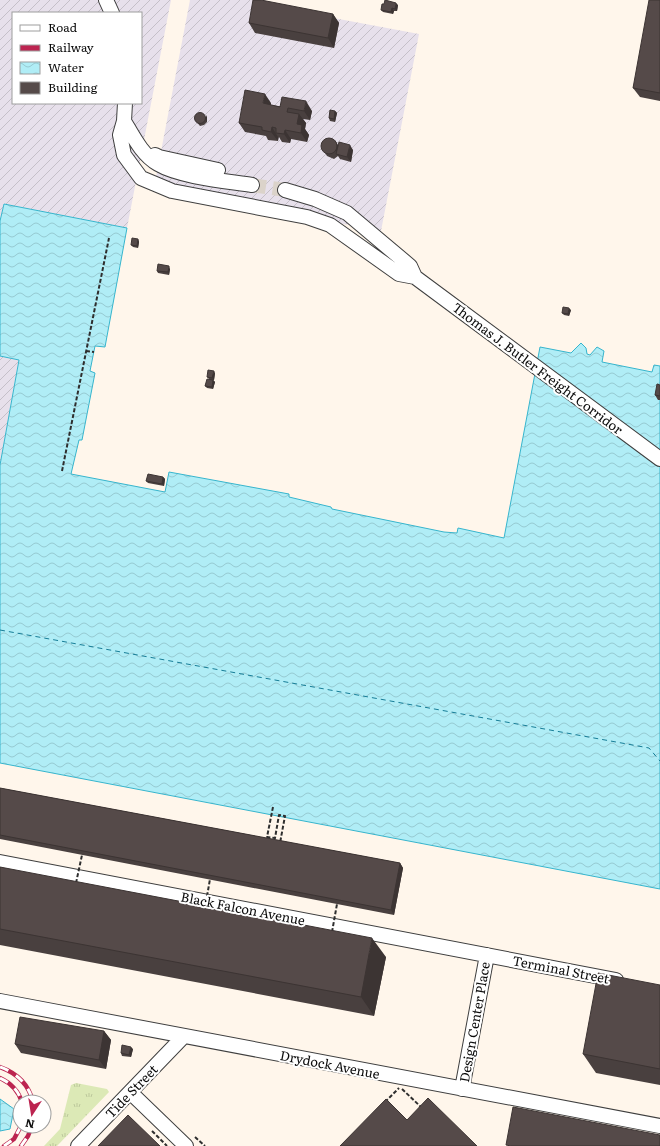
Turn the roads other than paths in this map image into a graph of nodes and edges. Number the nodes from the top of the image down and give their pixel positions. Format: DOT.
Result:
graph roads {
  1 [pos="106,0"];
  2 [pos="112,12"];
  3 [pos="126,104"];
  4 [pos="124,121"];
  5 [pos="246,184"];
  6 [pos="285,190"];
  7 [pos="415,277"];
  8 [pos="660,459"];
  9 [pos="0,862"];
  10 [pos="486,955"];
  11 [pos="627,982"];
  12 [pos="0,1001"];
  13 [pos="184,1036"];
  14 [pos="462,1089"];
  15 [pos="130,1092"];
  16 [pos="660,1126"];
  17 [pos="78,1146"];
  18 [pos="186,1146"];
  1 -- 2 [label="street"];
  3 -- 4 [label="street, Thomas J. Butler Freight Corridor"];
  4 -- 5 [label="street"];
  4 -- 7 [label="street, Thomas J. Butler Freight Corridor"];
  6 -- 7 [label="street, Thomas J. Butler Freight Corridor"];
  7 -- 8 [label="street, Thomas J. Butler Freight Corridor"];
  9 -- 10 [label="street, Black Falcon Avenue"];
  10 -- 11 [label="street, Terminal Street"];
  10 -- 14 [label="street, Design Center Place"];
  12 -- 13 [label="street, Drydock Avenue"];
  13 -- 14 [label="street, Drydock Avenue"];
  13 -- 15 [label="street, Tide Street"];
  14 -- 16 [label="street, Drydock Avenue"];
  15 -- 17 [label="street, Tide Street"];
  15 -- 18 [label="street"];
}
